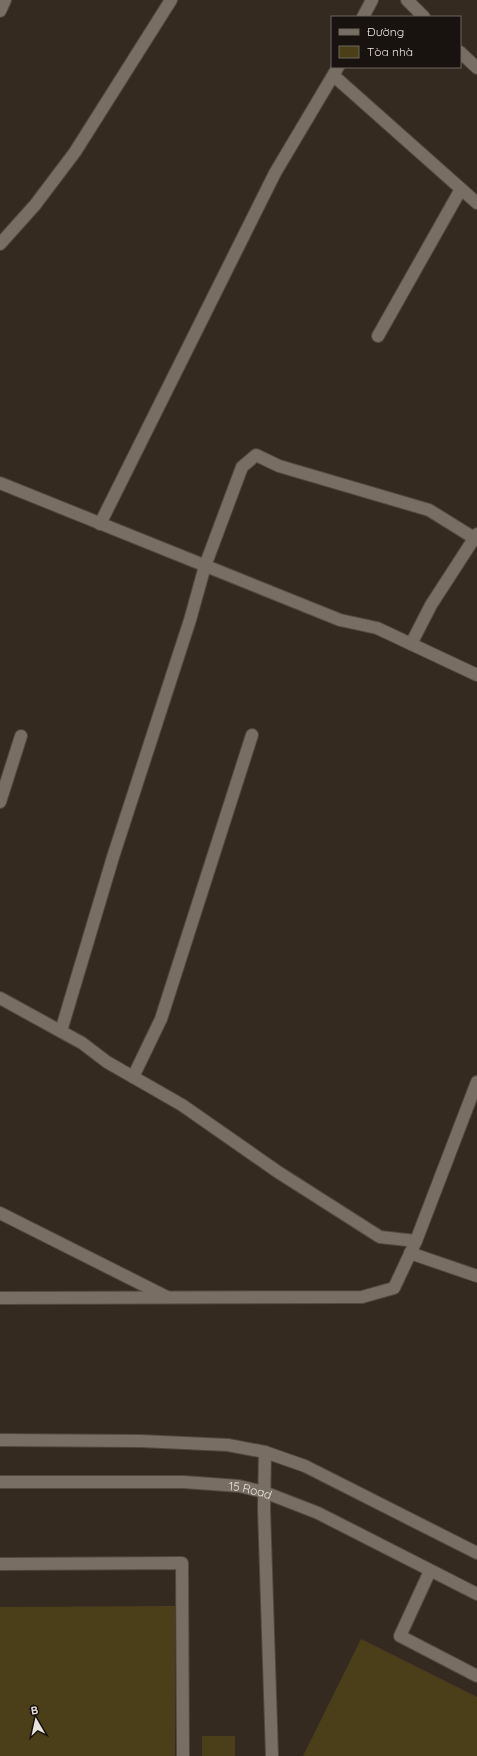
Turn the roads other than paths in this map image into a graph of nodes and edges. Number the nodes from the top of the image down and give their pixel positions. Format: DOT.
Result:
graph roads {
  1 [pos="5,0"];
  2 [pos="171,0"];
  3 [pos="372,0"];
  4 [pos="407,0"];
  5 [pos="0,11"];
  6 [pos="364,16"];
  7 [pos="423,16"];
  8 [pos="461,53"];
  9 [pos="477,68"];
  10 [pos="336,72"];
  11 [pos="461,189"];
  12 [pos="477,203"];
  13 [pos="0,244"];
  14 [pos="378,336"];
  15 [pos="0,483"];
  16 [pos="100,524"];
  17 [pos="475,536"];
  18 [pos="206,566"];
  19 [pos="411,644"];
  20 [pos="477,675"];
  21 [pos="252,735"];
  22 [pos="21,736"];
  23 [pos="0,802"];
  24 [pos="0,998"];
  25 [pos="61,1031"];
  26 [pos="133,1077"];
  27 [pos="477,1082"];
  28 [pos="0,1213"];
  29 [pos="416,1242"];
  30 [pos="410,1253"];
  31 [pos="477,1276"];
  32 [pos="0,1298"];
  33 [pos="168,1298"];
  34 [pos="0,1440"];
  35 [pos="266,1452"];
  36 [pos="0,1482"];
  37 [pos="264,1492"];
  38 [pos="477,1553"];
  39 [pos="0,1564"];
  40 [pos="430,1571"];
  41 [pos="477,1594"];
  42 [pos="477,1676"];
  43 [pos="183,1756"];
  44 [pos="272,1756"];
  1 -- 5 [label="street"];
  2 -- 13 [label="street"];
  3 -- 6 [label="street"];
  4 -- 7 [label="street"];
  8 -- 9 [label="street"];
  10 -- 11 [label="street"];
  10 -- 16 [label="street"];
  11 -- 12 [label="street"];
  11 -- 14 [label="street"];
  15 -- 16 [label="street"];
  16 -- 18 [label="street"];
  17 -- 18 [label="street"];
  17 -- 19 [label="street"];
  18 -- 19 [label="street"];
  18 -- 25 [label="street"];
  19 -- 20 [label="street"];
  21 -- 26 [label="street"];
  22 -- 23 [label="street"];
  24 -- 25 [label="street"];
  25 -- 26 [label="street"];
  26 -- 29 [label="street"];
  27 -- 29 [label="street"];
  28 -- 33 [label="street"];
  29 -- 30 [label="street"];
  30 -- 31 [label="street"];
  30 -- 33 [label="street"];
  32 -- 33 [label="street"];
  34 -- 35 [label="street"];
  35 -- 37 [label="street"];
  35 -- 38 [label="street"];
  36 -- 37 [label="street, 15 Road"];
  37 -- 40 [label="street, 15 Road"];
  37 -- 44 [label="street"];
  39 -- 43 [label="street"];
  40 -- 41 [label="street, 15 Road"];
  40 -- 42 [label="street"];
}
